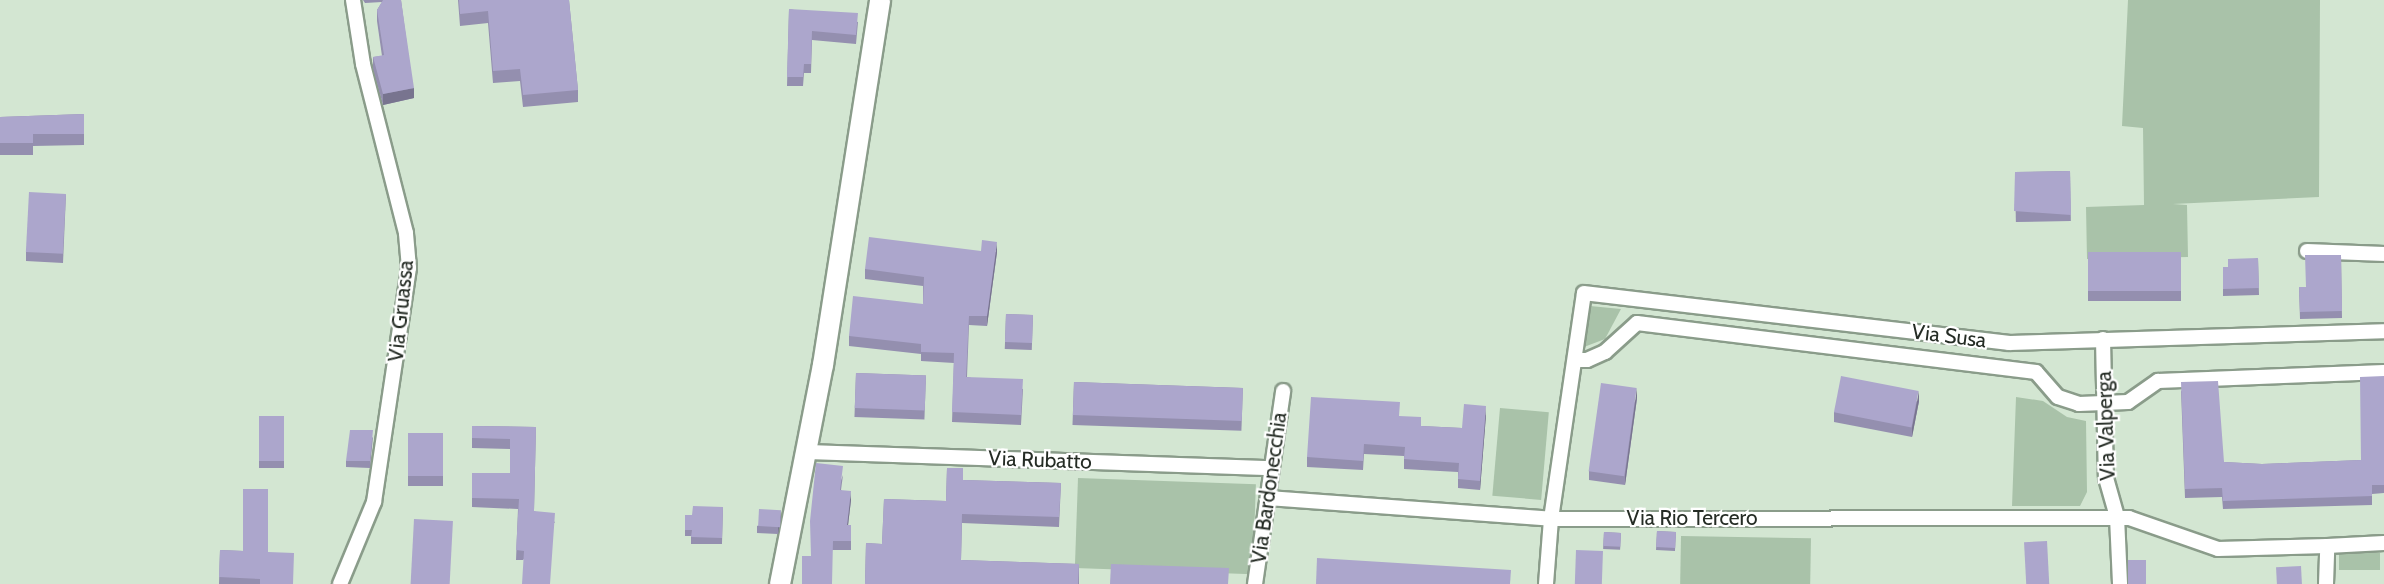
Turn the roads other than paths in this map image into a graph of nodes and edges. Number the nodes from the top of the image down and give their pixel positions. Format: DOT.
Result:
graph roads {
  1 [pos="353,0"];
  2 [pos="880,0"];
  3 [pos="2307,251"];
  4 [pos="2384,254"];
  5 [pos="2384,331"];
  6 [pos="2103,339"];
  7 [pos="1575,360"];
  8 [pos="2384,372"];
  9 [pos="1283,391"];
  10 [pos="2104,405"];
  11 [pos="808,452"];
  12 [pos="1272,468"];
  13 [pos="1268,498"];
  14 [pos="2117,517"];
  15 [pos="1551,519"];
  16 [pos="2384,543"];
  17 [pos="2327,546"];
  18 [pos="340,584"];
  19 [pos="780,584"];
  20 [pos="1255,584"];
  21 [pos="1546,584"];
  22 [pos="2120,584"];
  23 [pos="2326,584"];
  1 -- 18 [label="street, Via Gruassa"];
  2 -- 11 [label="street"];
  3 -- 4 [label="street"];
  5 -- 6 [label="street, Via Susa"];
  6 -- 7 [label="street, Via Susa"];
  6 -- 10 [label="street, Via Valperga"];
  7 -- 10 [label="street, Via Susa"];
  7 -- 15 [label="street, Via Susa"];
  8 -- 10 [label="street, Via Susa"];
  9 -- 12 [label="street, Via Bardonecchia"];
  10 -- 14 [label="street, Via Valperga"];
  11 -- 12 [label="street, Via Rubatto"];
  11 -- 19 [label="street"];
  12 -- 13 [label="street, Via Bardonecchia"];
  13 -- 15 [label="street, Via Rio Tercero"];
  13 -- 20 [label="street, Via Bardonecchia"];
  14 -- 15 [label="street, Via Rio Tercero"];
  14 -- 17 [label="street, Via Rio Tercero"];
  14 -- 22 [label="street, Via Valperga"];
  15 -- 21 [label="street, Via Susa"];
  16 -- 17 [label="street, Via Rio Tercero"];
  17 -- 23 [label="street"];
}
